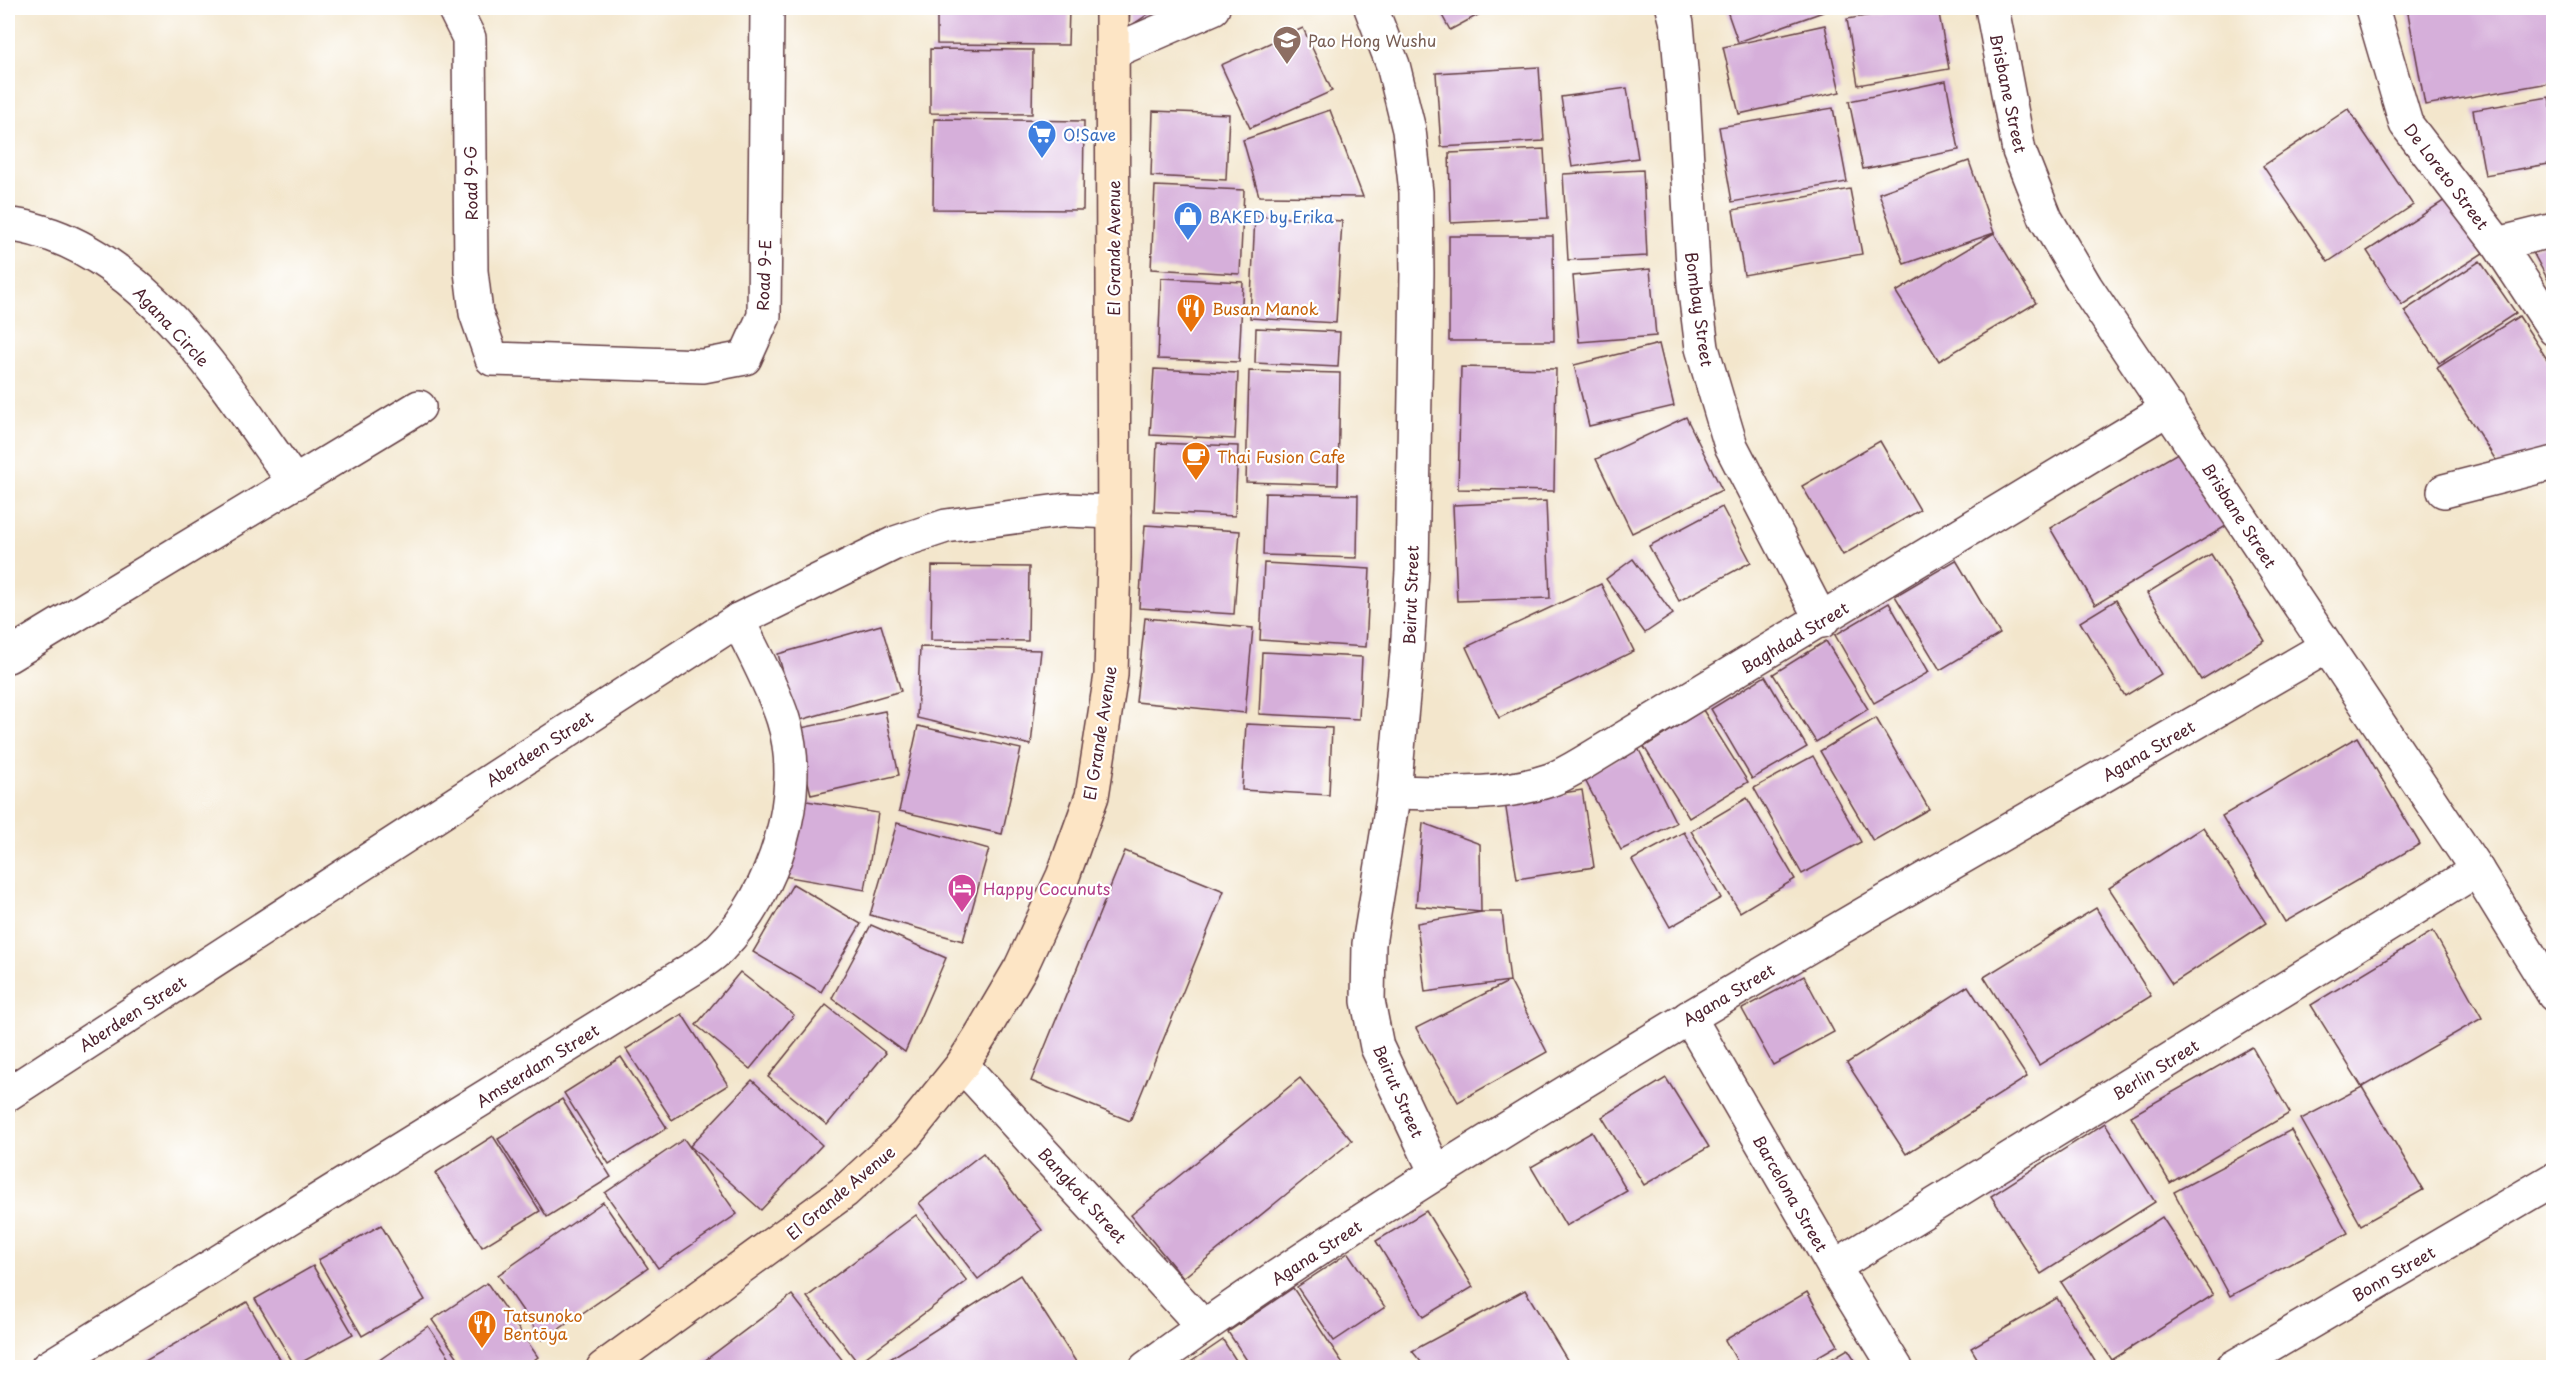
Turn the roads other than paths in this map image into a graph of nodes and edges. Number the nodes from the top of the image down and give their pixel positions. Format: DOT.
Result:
graph roads {
  1 [pos="454,8"];
  2 [pos="767,8"];
  3 [pos="1112,8"];
  4 [pos="1213,8"];
  5 [pos="1371,8"];
  6 [pos="1673,8"];
  7 [pos="1992,8"];
  8 [pos="2372,8"];
  9 [pos="1112,52"];
  10 [pos="8,225"];
  11 [pos="2553,230"];
  12 [pos="2498,244"];
  13 [pos="2553,329"];
  14 [pos="492,359"];
  15 [pos="419,407"];
  16 [pos="2169,408"];
  17 [pos="2553,463"];
  18 [pos="295,483"];
  19 [pos="2444,491"];
  20 [pos="1114,512"];
  21 [pos="738,620"];
  22 [pos="1822,621"];
  23 [pos="2326,647"];
  24 [pos="8,656"];
  25 [pos="1394,792"];
  26 [pos="2477,870"];
  27 [pos="2553,995"];
  28 [pos="1689,1017"];
  29 [pos="962,1065"];
  30 [pos="8,1094"];
  31 [pos="1436,1173"];
  32 [pos="2553,1179"];
  33 [pos="1834,1267"];
  34 [pos="1203,1326"];
  35 [pos="47,1368"];
  36 [pos="603,1368"];
  37 [pos="1146,1368"];
  38 [pos="1896,1368"];
  39 [pos="2232,1368"];
  1 -- 14 [label="street, Road 9-G"];
  2 -- 14 [label="street, Road 9-E"];
  3 -- 9 [label="street, El Grande Avenue"];
  4 -- 9 [label="street"];
  5 -- 25 [label="street, Beirut Street"];
  6 -- 22 [label="street, Bombay Street"];
  7 -- 16 [label="street, Brisbane Street"];
  8 -- 12 [label="street, De Loreto Street"];
  9 -- 20 [label="street, El Grande Avenue"];
  10 -- 18 [label="street, Agana Circle"];
  11 -- 12 [label="street"];
  12 -- 13 [label="street, De Loreto Street"];
  15 -- 18 [label="street"];
  16 -- 22 [label="street, Baghdad Street"];
  16 -- 23 [label="street, Brisbane Street"];
  17 -- 19 [label="street"];
  18 -- 24 [label="street"];
  20 -- 21 [label="street, Aberdeen Street"];
  20 -- 29 [label="street, El Grande Avenue"];
  21 -- 30 [label="street, Aberdeen Street"];
  21 -- 35 [label="street, Amsterdam Street"];
  22 -- 25 [label="street, Baghdad Street"];
  23 -- 26 [label="street, Brisbane Street"];
  23 -- 28 [label="street, Agana Street"];
  25 -- 31 [label="street, Beirut Street"];
  26 -- 27 [label="street, Brisbane Street"];
  26 -- 33 [label="street, Berlin Street"];
  28 -- 31 [label="street, Agana Street"];
  28 -- 33 [label="street, Barcelona Street"];
  29 -- 34 [label="street, Bangkok Street"];
  29 -- 36 [label="street, El Grande Avenue"];
  31 -- 34 [label="street, Agana Street"];
  32 -- 39 [label="street, Bonn Street"];
  33 -- 38 [label="street, Barcelona Street"];
  34 -- 37 [label="street, Agana Street"];
}
